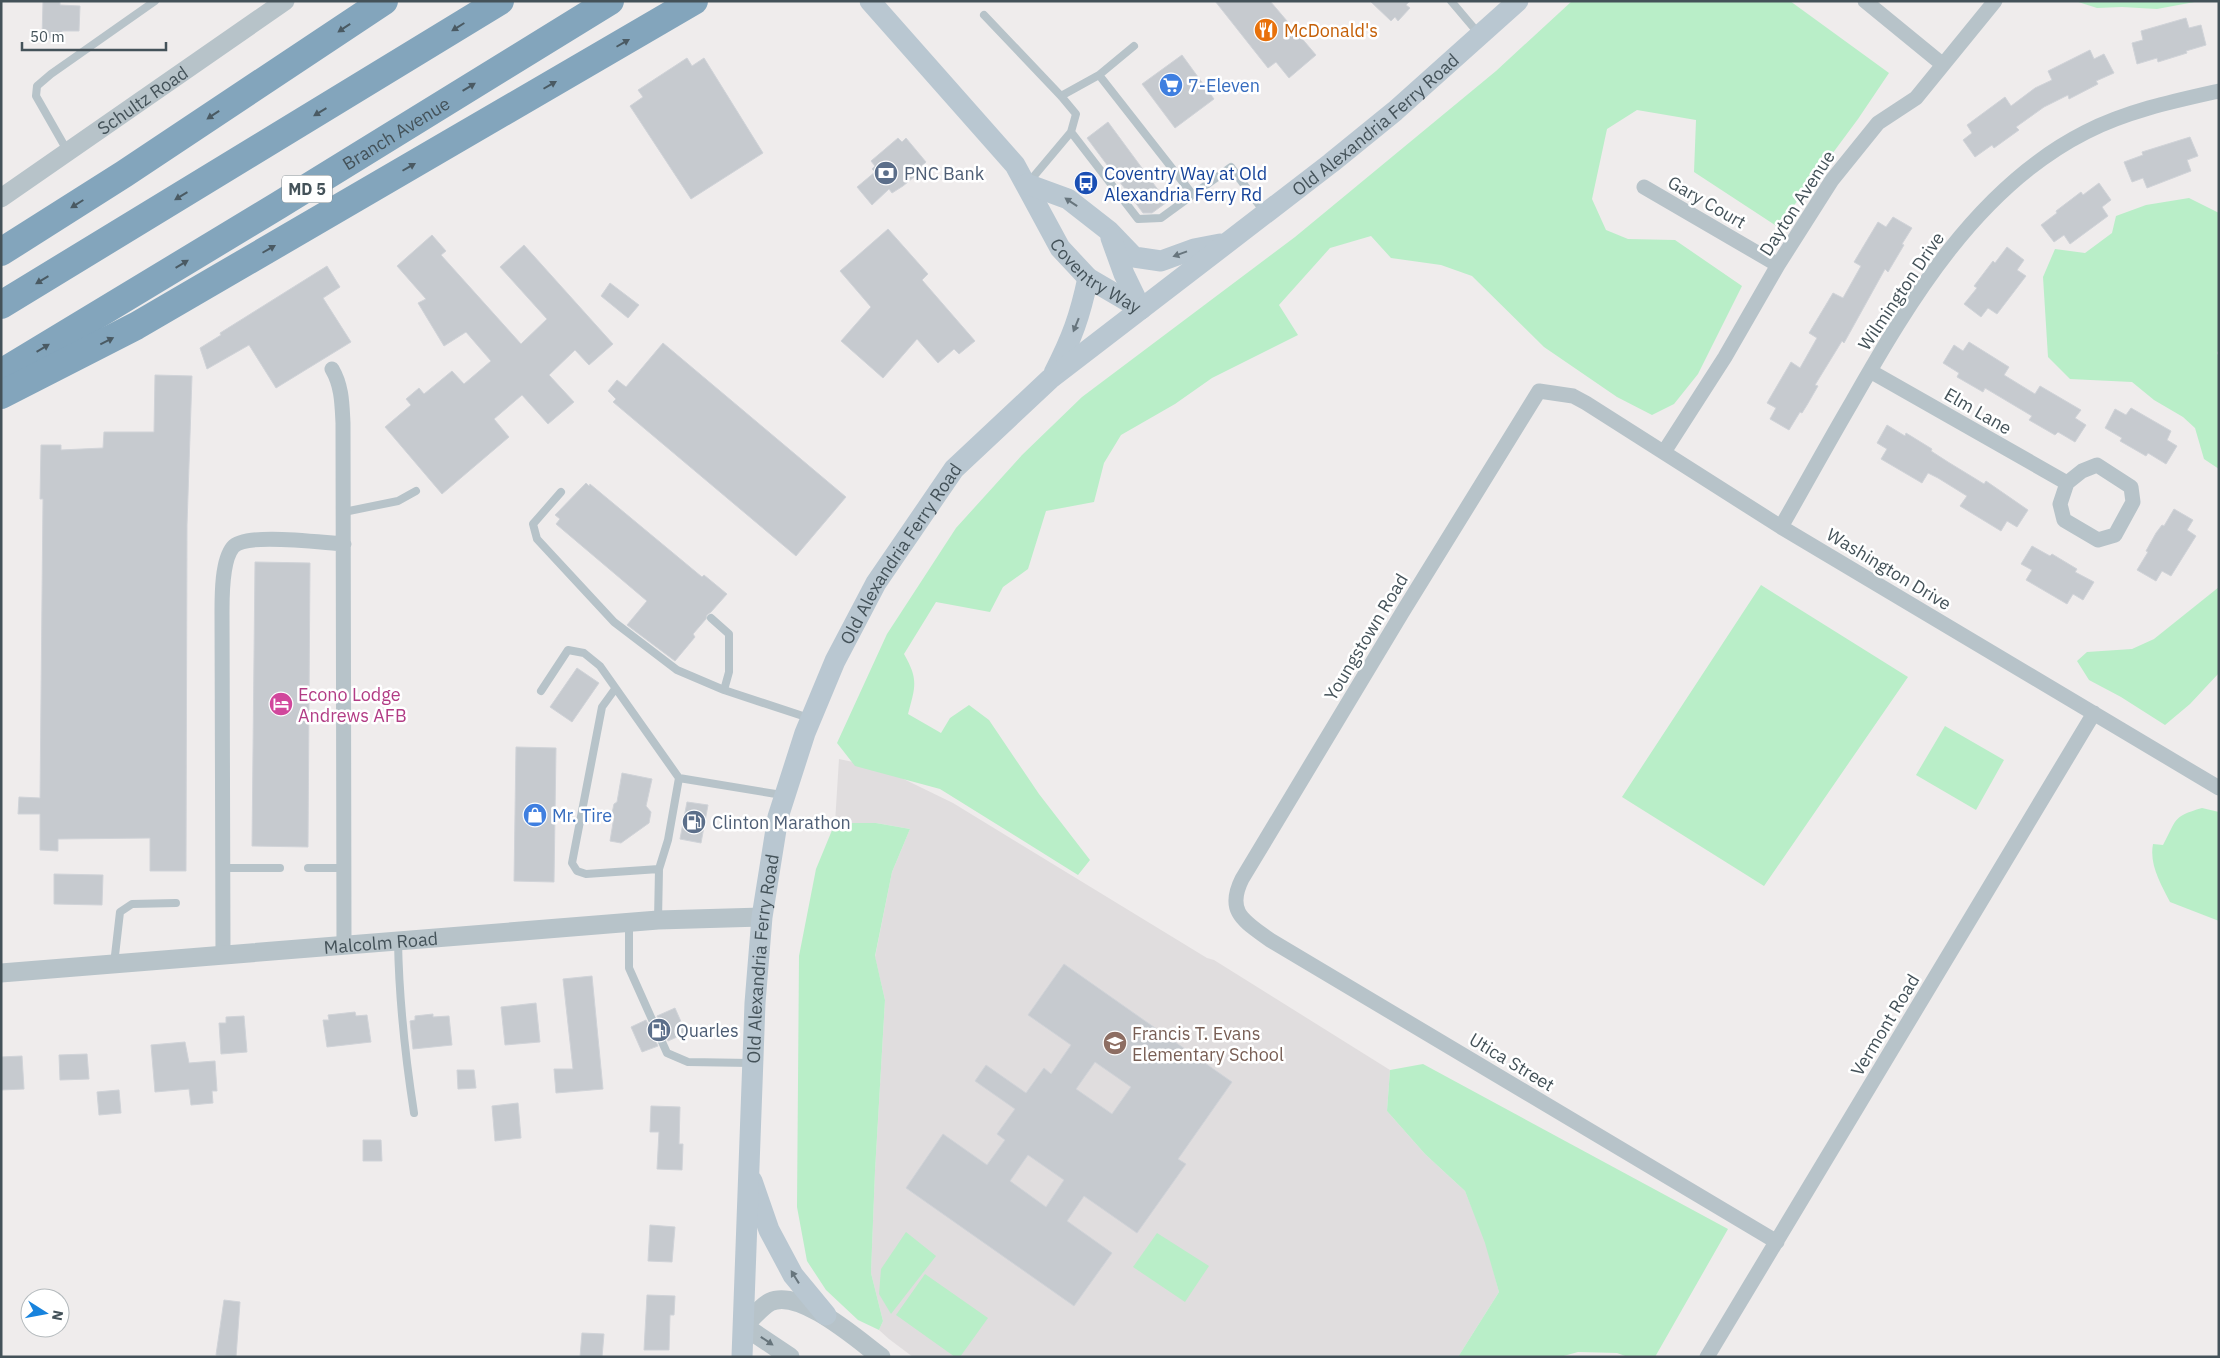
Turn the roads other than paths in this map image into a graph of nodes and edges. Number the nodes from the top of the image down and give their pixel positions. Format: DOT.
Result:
graph roads {
  1 [pos="155,1"];
  2 [pos="285,1"];
  3 [pos="384,1"];
  4 [pos="500,1"];
  5 [pos="610,1"];
  6 [pos="694,1"];
  7 [pos="870,1"];
  8 [pos="1451,1"];
  9 [pos="1518,1"];
  10 [pos="1865,1"];
  11 [pos="1995,1"];
  12 [pos="984,15"];
  13 [pos="1480,35"];
  14 [pos="1134,46"];
  15 [pos="1942,64"];
  16 [pos="1100,75"];
  17 [pos="2219,91"];
  18 [pos="1061,96"];
  19 [pos="1071,132"];
  20 [pos="68,152"];
  21 [pos="1027,184"];
  22 [pos="1644,187"];
  23 [pos="1193,195"];
  24 [pos="1,198"];
  25 [pos="1265,213"];
  26 [pos="1108,231"];
  27 [pos="1227,242"];
  28 [pos="1,252"];
  29 [pos="1778,265"];
  30 [pos="1088,278"];
  31 [pos="1,305"];
  32 [pos="1141,309"];
  33 [pos="332,370"];
  34 [pos="1870,371"];
  35 [pos="1,373"];
  36 [pos="1050,379"];
  37 [pos="1539,391"];
  38 [pos="1,395"];
  39 [pos="1664,452"];
  40 [pos="2067,483"];
  41 [pos="416,490"];
  42 [pos="561,492"];
  43 [pos="344,512"];
  44 [pos="1781,526"];
  45 [pos="344,544"];
  46 [pos="711,618"];
  47 [pos="615,689"];
  48 [pos="724,690"];
  49 [pos="541,691"];
  50 [pos="2094,713"];
  51 [pos="811,719"];
  52 [pos="679,778"];
  53 [pos="2219,788"];
  54 [pos="784,796"];
  55 [pos="223,868"];
  56 [pos="280,868"];
  57 [pos="308,868"];
  58 [pos="344,868"];
  59 [pos="659,869"];
  60 [pos="176,903"];
  61 [pos="1236,905"];
  62 [pos="762,916"];
  63 [pos="658,920"];
  64 [pos="629,922"];
  65 [pos="398,941"];
  66 [pos="344,945"];
  67 [pos="223,954"];
  68 [pos="114,964"];
  69 [pos="1,973"];
  70 [pos="753,1063"];
  71 [pos="414,1113"];
  72 [pos="749,1172"];
  73 [pos="1777,1242"];
  74 [pos="826,1315"];
  75 [pos="744,1326"];
  76 [pos="742,1357"];
  77 [pos="790,1357"];
  78 [pos="881,1357"];
  79 [pos="1708,1357"];
  1 -- 20 [label="lane"];
  2 -- 20 [label="street, Schultz Road"];
  3 -- 28 [label="highway, one-way"];
  4 -- 31 [label="highway, one-way"];
  35 -- 5 [label="highway, Branch Avenue / MD 5, one-way"];
  38 -- 6 [label="highway, one-way"];
  7 -- 21 [label="main road, Coventry Way"];
  8 -- 13 [label="lane"];
  9 -- 13 [label="main road, Old Alexandria Ferry Road"];
  10 -- 15 [label="street"];
  11 -- 15 [label="street, Dayton Avenue"];
  12 -- 18 [label="lane"];
  13 -- 25 [label="main road, Old Alexandria Ferry Road"];
  14 -- 16 [label="lane"];
  15 -- 29 [label="street, Dayton Avenue"];
  16 -- 18 [label="lane"];
  16 -- 23 [label="lane"];
  17 -- 34 [label="street, Wilmington Drive"];
  18 -- 19 [label="lane"];
  19 -- 21 [label="lane"];
  19 -- 23 [label="lane"];
  20 -- 24 [label="street, Schultz Road"];
  26 -- 21 [label="main road, Coventry Way, one-way"];
  21 -- 30 [label="main road, Coventry Way"];
  22 -- 29 [label="street, Gary Court"];
  23 -- 25 [label="lane"];
  25 -- 27 [label="main road, Old Alexandria Ferry Road"];
  27 -- 26 [label="main road, one-way"];
  26 -- 32 [label="main road, Coventry Way"];
  27 -- 32 [label="main road, Old Alexandria Ferry Road"];
  29 -- 39 [label="street, Dayton Avenue"];
  30 -- 32 [label="main road, Coventry Way"];
  30 -- 36 [label="main road, one-way"];
  32 -- 36 [label="main road, Old Alexandria Ferry Road"];
  33 -- 43 [label="street"];
  34 -- 40 [label="street, Elm Lane"];
  34 -- 44 [label="street, Wilmington Drive"];
  36 -- 51 [label="main road, Old Alexandria Ferry Road"];
  37 -- 39 [label="street, Washington Drive"];
  37 -- 61 [label="street, Youngstown Road"];
  39 -- 44 [label="street, Washington Drive"];
  40 -- 40 [label="street"];
  41 -- 43 [label="lane"];
  42 -- 48 [label="lane"];
  43 -- 45 [label="street"];
  44 -- 50 [label="street, Washington Drive"];
  45 -- 55 [label="street"];
  45 -- 58 [label="street"];
  46 -- 48 [label="lane"];
  47 -- 49 [label="lane"];
  47 -- 52 [label="lane"];
  47 -- 59 [label="lane"];
  48 -- 51 [label="lane"];
  50 -- 53 [label="street, Washington Drive"];
  50 -- 73 [label="street, Vermont Road"];
  51 -- 54 [label="main road, Old Alexandria Ferry Road"];
  52 -- 54 [label="lane"];
  52 -- 59 [label="lane"];
  54 -- 62 [label="main road, Old Alexandria Ferry Road"];
  55 -- 56 [label="lane"];
  55 -- 67 [label="street"];
  57 -- 58 [label="lane"];
  58 -- 66 [label="street"];
  59 -- 63 [label="lane"];
  60 -- 68 [label="lane"];
  61 -- 73 [label="street, Utica Street"];
  62 -- 63 [label="street, Malcolm Road"];
  62 -- 70 [label="main road, Old Alexandria Ferry Road"];
  63 -- 64 [label="street, Malcolm Road"];
  64 -- 65 [label="street, Malcolm Road"];
  64 -- 70 [label="lane"];
  65 -- 66 [label="street, Malcolm Road"];
  65 -- 71 [label="lane"];
  66 -- 67 [label="street, Malcolm Road"];
  67 -- 68 [label="street, Malcolm Road"];
  68 -- 69 [label="street, Malcolm Road"];
  70 -- 72 [label="main road, Old Alexandria Ferry Road"];
  74 -- 72 [label="main road, one-way"];
  72 -- 75 [label="main road, Old Alexandria Ferry Road"];
  73 -- 79 [label="street, Vermont Road"];
  74 -- 75 [label="street"];
  74 -- 78 [label="street"];
  75 -- 76 [label="main road, Old Alexandria Ferry Road"];
  75 -- 77 [label="street, one-way"];
}
